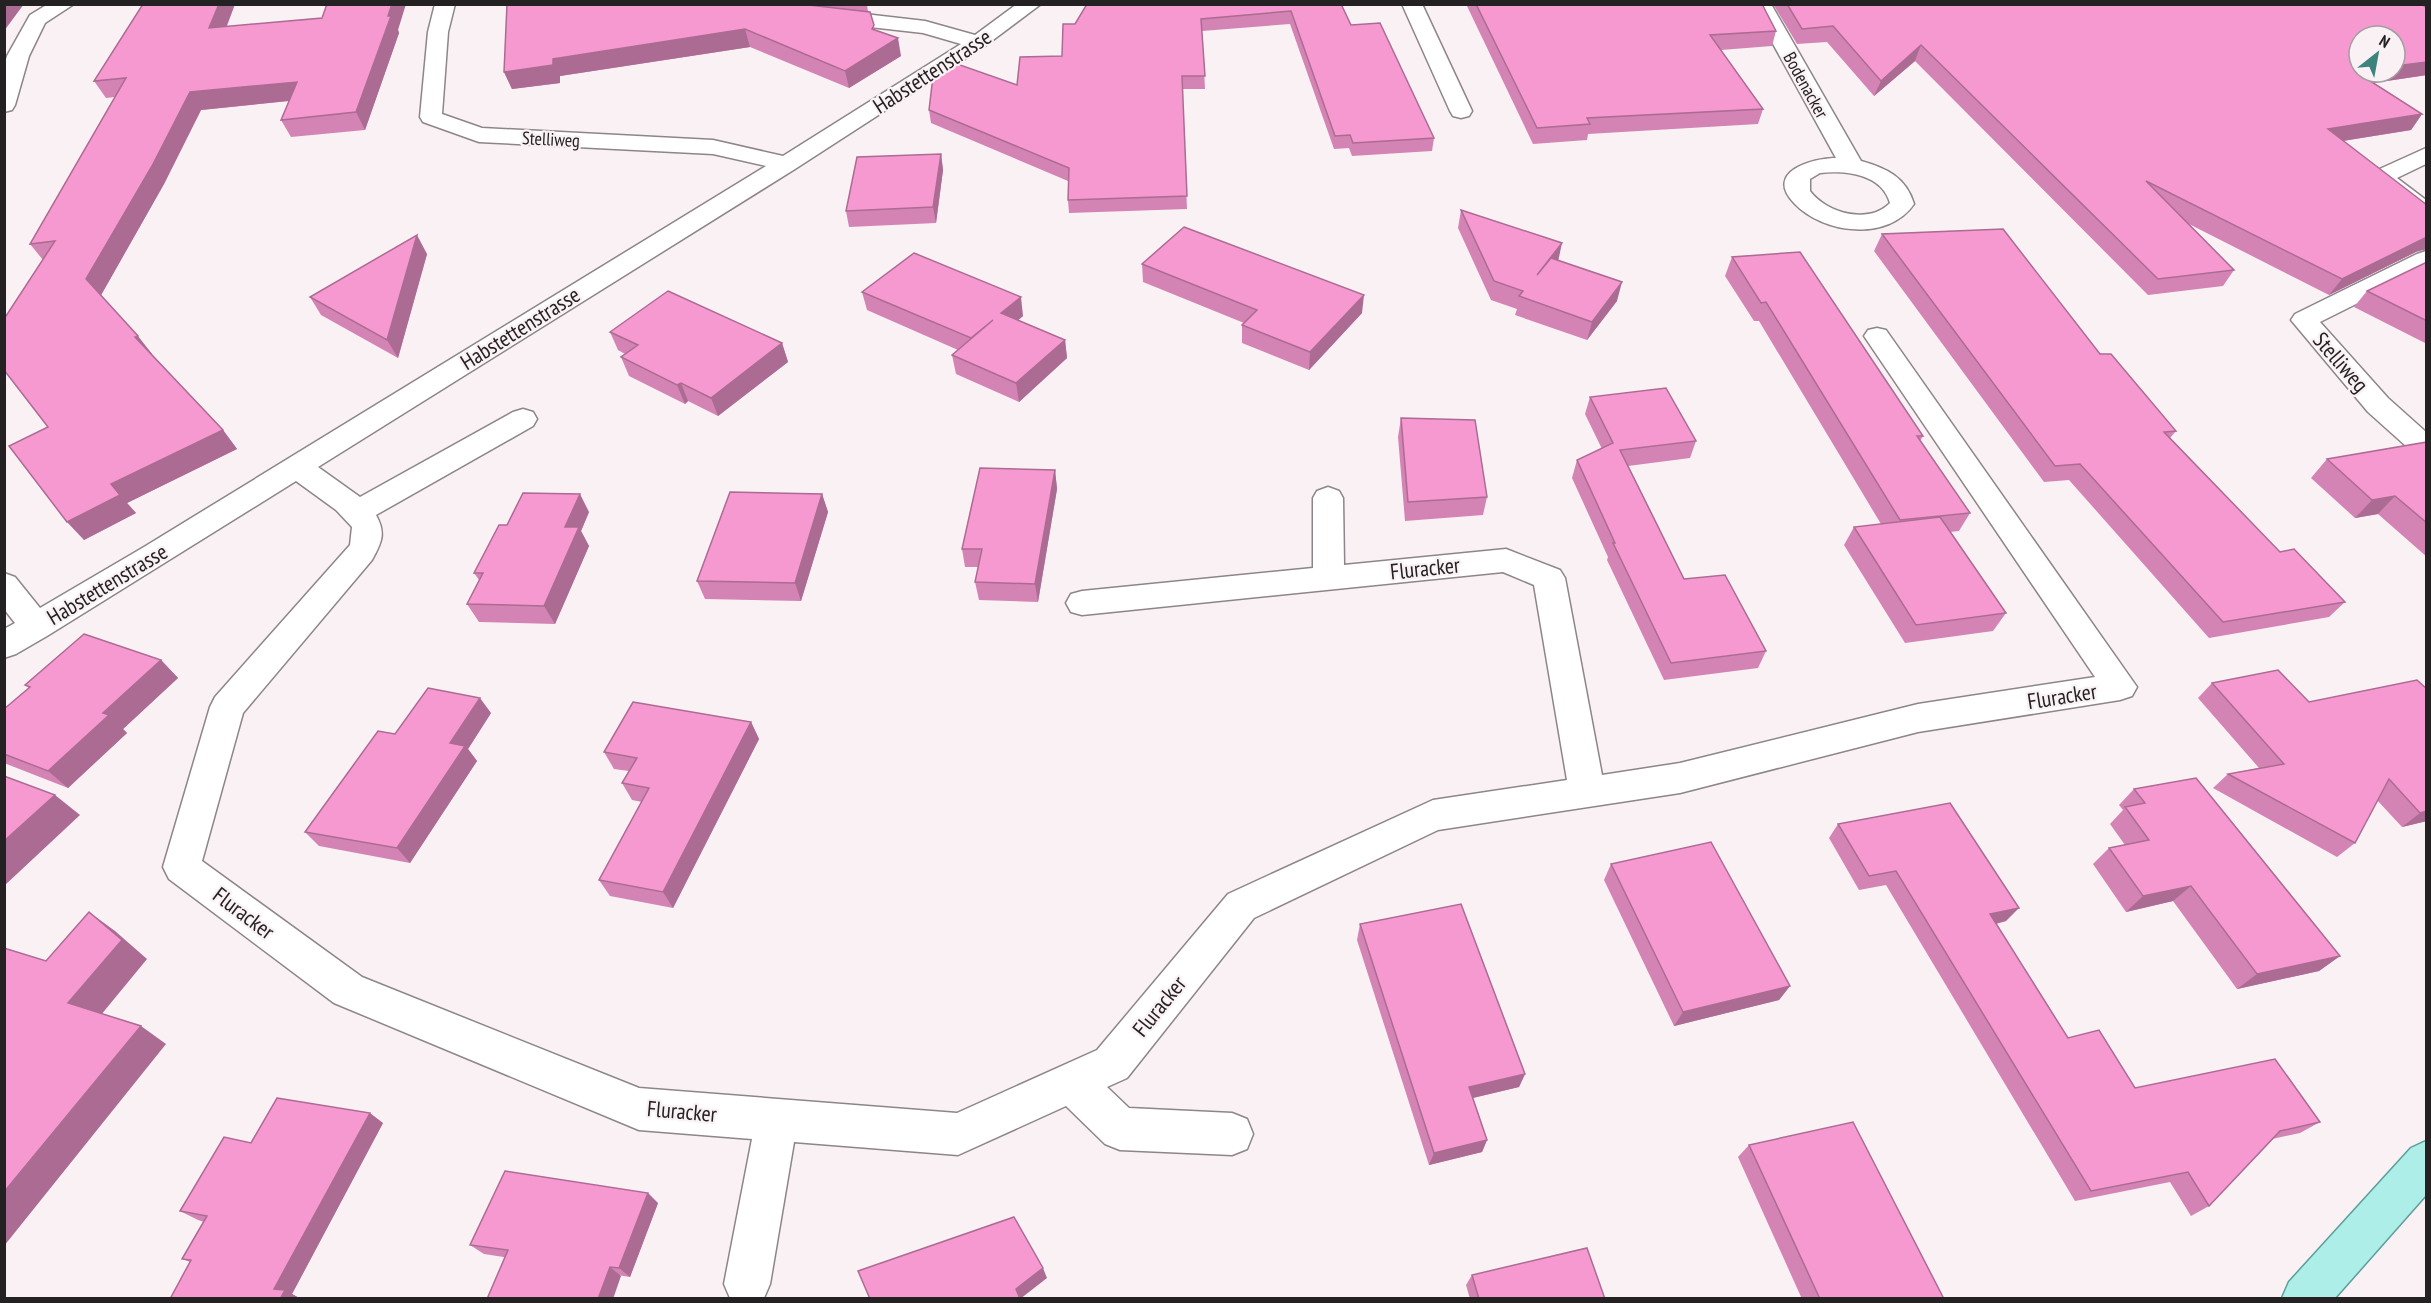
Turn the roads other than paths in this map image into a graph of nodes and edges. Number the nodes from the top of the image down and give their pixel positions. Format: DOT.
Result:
graph roads {
  1 [pos="64,4"];
  2 [pos="445,4"];
  3 [pos="761,4"];
  4 [pos="1031,4"];
  5 [pos="1412,4"];
  6 [pos="1761,4"];
  7 [pos="978,42"];
  8 [pos="4,105"];
  9 [pos="1461,111"];
  10 [pos="2427,155"];
  11 [pos="787,164"];
  12 [pos="1852,166"];
  13 [pos="2427,211"];
  14 [pos="2427,259"];
  15 [pos="1877,336"];
  16 [pos="523,419"];
  17 [pos="2427,448"];
  18 [pos="297,467"];
  19 [pos="1328,498"];
  20 [pos="357,511"];
  21 [pos="1329,578"];
  22 [pos="4,585"];
  23 [pos="1082,603"];
  24 [pos="36,627"];
  25 [pos="4,645"];
  26 [pos="1587,792"];
  27 [pos="1072,1083"];
  28 [pos="777,1119"];
  29 [pos="1232,1134"];
  30 [pos="2427,1163"];
  31 [pos="747,1284"];
  32 [pos="2305,1299"];
  1 -- 8 [label="street"];
  2 -- 11 [label="street, Stelliweg"];
  3 -- 7 [label="street"];
  4 -- 7 [label="street, Habstettenstrasse"];
  5 -- 9 [label="street"];
  6 -- 12 [label="street, Bodenacker"];
  7 -- 11 [label="street, Habstettenstrasse"];
  10 -- 13 [label="street"];
  11 -- 18 [label="street, Habstettenstrasse"];
  14 -- 17 [label="street, Stelliweg"];
  15 -- 26 [label="street, Fluracker"];
  16 -- 20 [label="street"];
  18 -- 20 [label="street"];
  18 -- 24 [label="street, Habstettenstrasse"];
  19 -- 21 [label="street"];
  20 -- 28 [label="street, Fluracker"];
  21 -- 23 [label="street, Fluracker"];
  21 -- 26 [label="street, Fluracker"];
  22 -- 24 [label="street"];
  24 -- 25 [label="street, Habstettenstrasse"];
  26 -- 27 [label="street, Fluracker"];
  27 -- 28 [label="street, Fluracker"];
  27 -- 29 [label="street"];
  28 -- 31 [label="street"];
  30 -- 32 [label="main road"];
}
